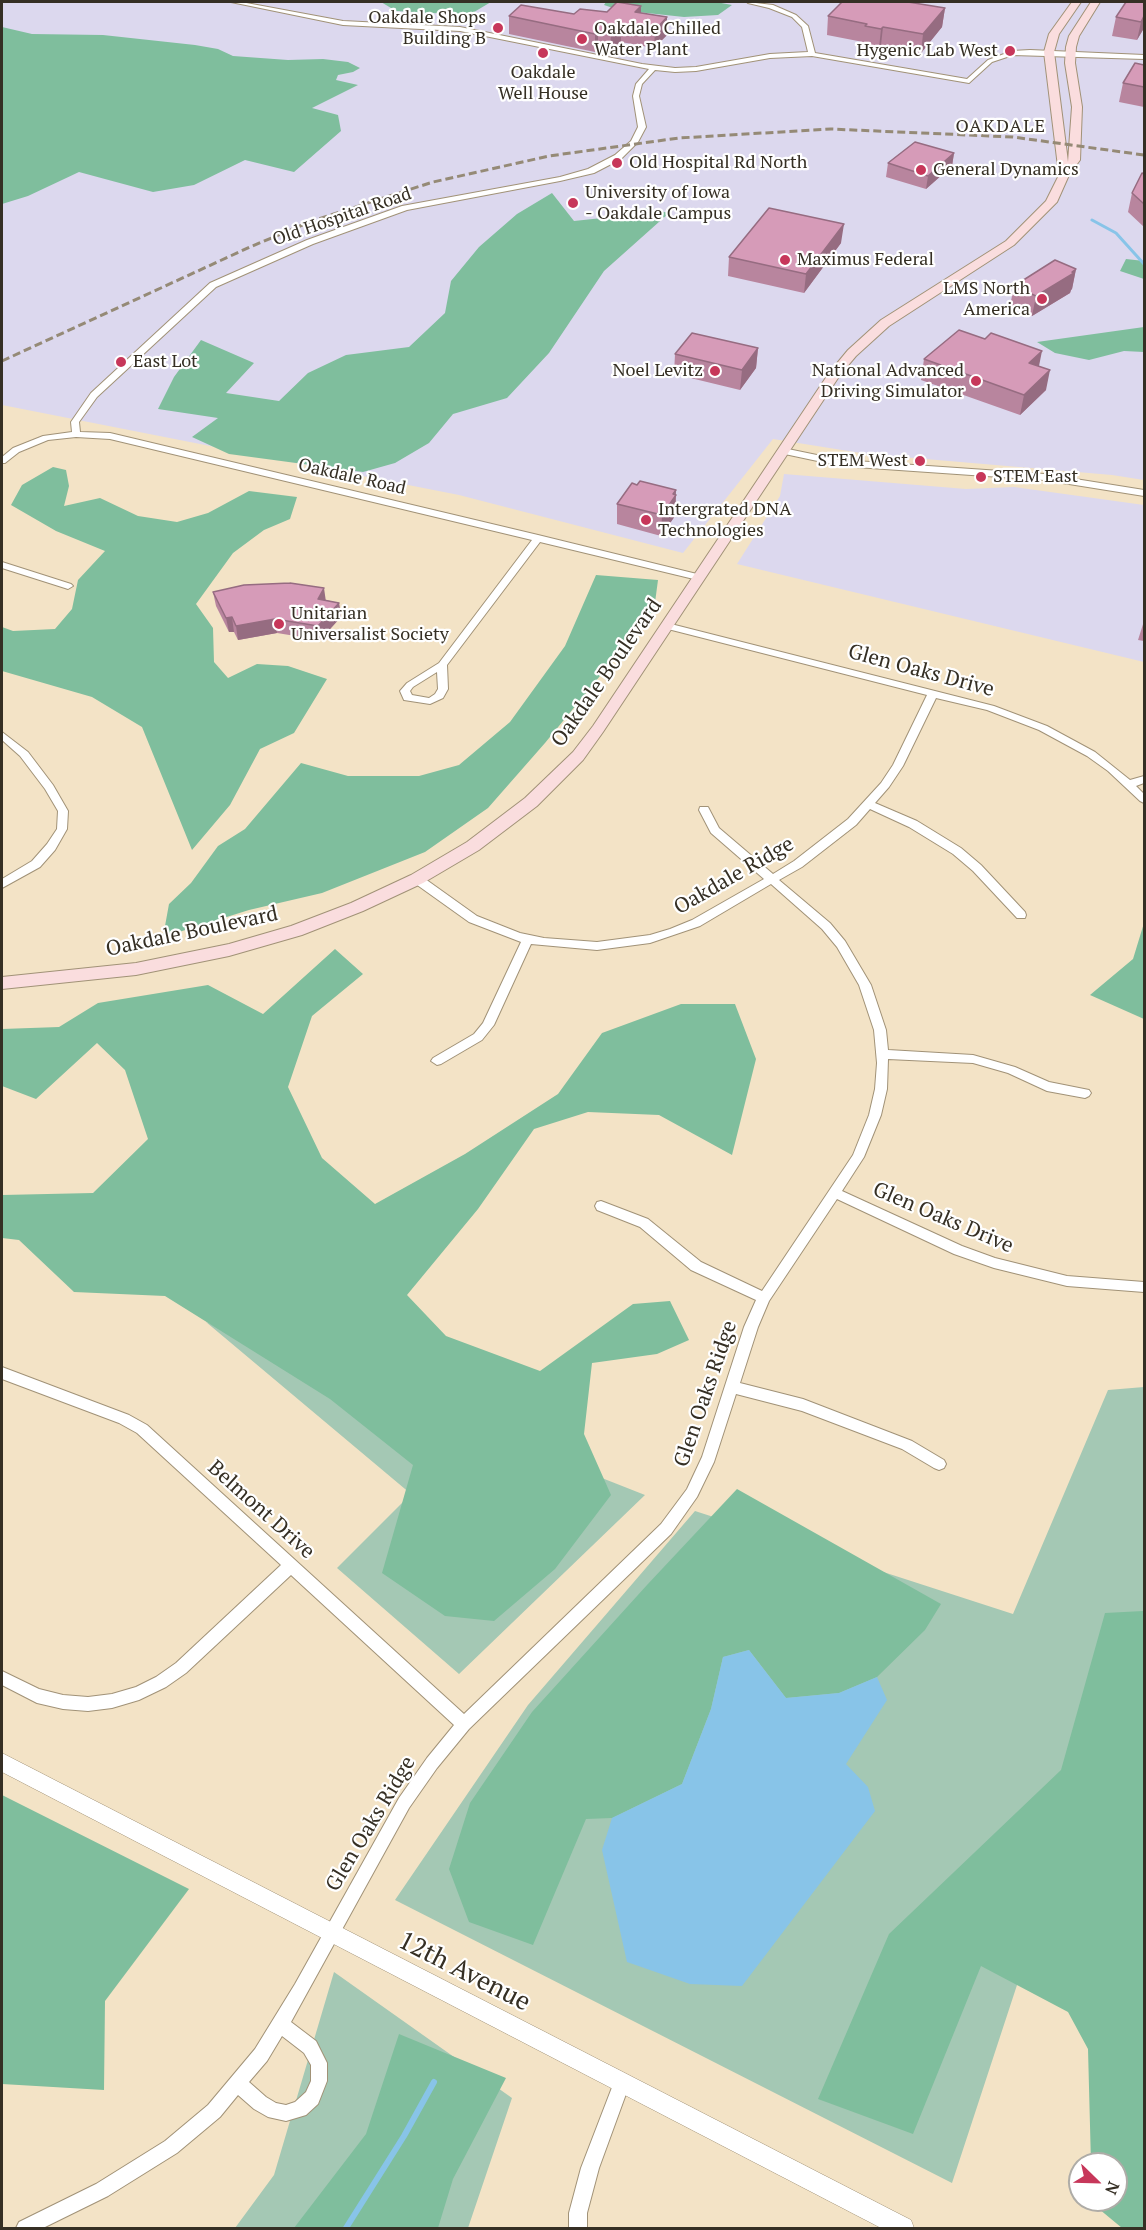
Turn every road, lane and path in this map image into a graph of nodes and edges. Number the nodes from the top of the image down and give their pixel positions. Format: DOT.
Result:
graph roads {
  1 [pos="234,2"];
  2 [pos="750,2"];
  3 [pos="1076,2"];
  4 [pos="1095,2"];
  5 [pos="1049,52"];
  6 [pos="1071,53"];
  7 [pos="812,54"];
  8 [pos="1144,57"];
  9 [pos="653,68"];
  10 [pos="1064,175"];
  11 [pos="76,434"];
  12 [pos="783,451"];
  13 [pos="2,461"];
  14 [pos="1144,493"];
  15 [pos="538,538"];
  16 [pos="2,565"];
  17 [pos="699,577"];
  18 [pos="68,586"];
  19 [pos="667,626"];
  20 [pos="442,665"];
  21 [pos="933,694"];
  22 [pos="2,735"];
  23 [pos="1144,778"];
  24 [pos="1130,784"];
  25 [pos="1144,799"];
  26 [pos="869,804"];
  27 [pos="704,810"];
  28 [pos="417,879"];
  29 [pos="773,879"];
  30 [pos="2,884"];
  31 [pos="1021,915"];
  32 [pos="528,939"];
  33 [pos="2,983"];
  34 [pos="882,1054"];
  35 [pos="437,1060"];
  36 [pos="1085,1093"];
  37 [pos="835,1193"];
  38 [pos="601,1206"];
  39 [pos="1144,1287"];
  40 [pos="764,1298"];
  41 [pos="2,1373"];
  42 [pos="731,1387"];
  43 [pos="939,1464"];
  44 [pos="291,1565"];
  45 [pos="2,1678"];
  46 [pos="464,1724"];
  47 [pos="2,1762"];
  48 [pos="331,1934"];
  49 [pos="280,2024"];
  50 [pos="237,2083"];
  51 [pos="622,2083"];
  52 [pos="25,2229"];
  53 [pos="578,2229"];
  54 [pos="903,2229"];
  1 -- 9 [label="street"];
  2 -- 7 [label="street"];
  3 -- 5 [label="main road"];
  4 -- 6 [label="main road, Oakdale Boulevard"];
  5 -- 6 [label="street"];
  5 -- 7 [label="street"];
  5 -- 10 [label="main road"];
  6 -- 8 [label="street"];
  6 -- 10 [label="main road, Oakdale Boulevard"];
  7 -- 9 [label="street"];
  9 -- 11 [label="street, Old Hospital Road"];
  10 -- 12 [label="main road, Oakdale Boulevard"];
  11 -- 13 [label="street, Oakdale Road"];
  11 -- 15 [label="street, Oakdale Road"];
  12 -- 14 [label="street"];
  12 -- 17 [label="main road, Oakdale Boulevard"];
  15 -- 17 [label="street, Oakdale Road"];
  15 -- 20 [label="street"];
  16 -- 18 [label="street"];
  17 -- 19 [label="main road, Oakdale Boulevard"];
  19 -- 21 [label="street, Glen Oaks Drive"];
  19 -- 28 [label="main road, Oakdale Boulevard"];
  21 -- 24 [label="street, Glen Oaks Drive"];
  21 -- 26 [label="street, Oakdale Ridge"];
  22 -- 30 [label="street"];
  23 -- 24 [label="street"];
  24 -- 25 [label="street, Glen Oaks Drive"];
  26 -- 29 [label="street, Oakdale Ridge"];
  26 -- 31 [label="street"];
  27 -- 29 [label="street, Glen Oaks Ridge"];
  28 -- 32 [label="street, Oakdale Ridge"];
  28 -- 33 [label="main road, Oakdale Boulevard"];
  29 -- 32 [label="street, Oakdale Ridge"];
  29 -- 34 [label="street, Glen Oaks Ridge"];
  32 -- 35 [label="street"];
  34 -- 36 [label="street"];
  34 -- 37 [label="street, Glen Oaks Ridge"];
  37 -- 39 [label="street, Glen Oaks Drive"];
  37 -- 40 [label="street, Glen Oaks Ridge"];
  38 -- 40 [label="street"];
  40 -- 42 [label="street, Glen Oaks Ridge"];
  41 -- 44 [label="street, Belmont Drive"];
  42 -- 43 [label="street"];
  42 -- 46 [label="street, Glen Oaks Ridge"];
  44 -- 45 [label="street"];
  44 -- 46 [label="street, Belmont Drive"];
  46 -- 48 [label="street, Glen Oaks Ridge"];
  47 -- 48 [label="street, 12th Avenue"];
  48 -- 49 [label="street, Glen Oaks Ridge"];
  48 -- 51 [label="street, 12th Avenue"];
  49 -- 50 [label="street, Glen Oaks Ridge"];
  49 -- 50 [label="street"];
  50 -- 52 [label="street, Glen Oaks Ridge"];
  51 -- 53 [label="street"];
  51 -- 54 [label="street, 12th Avenue"];
}
